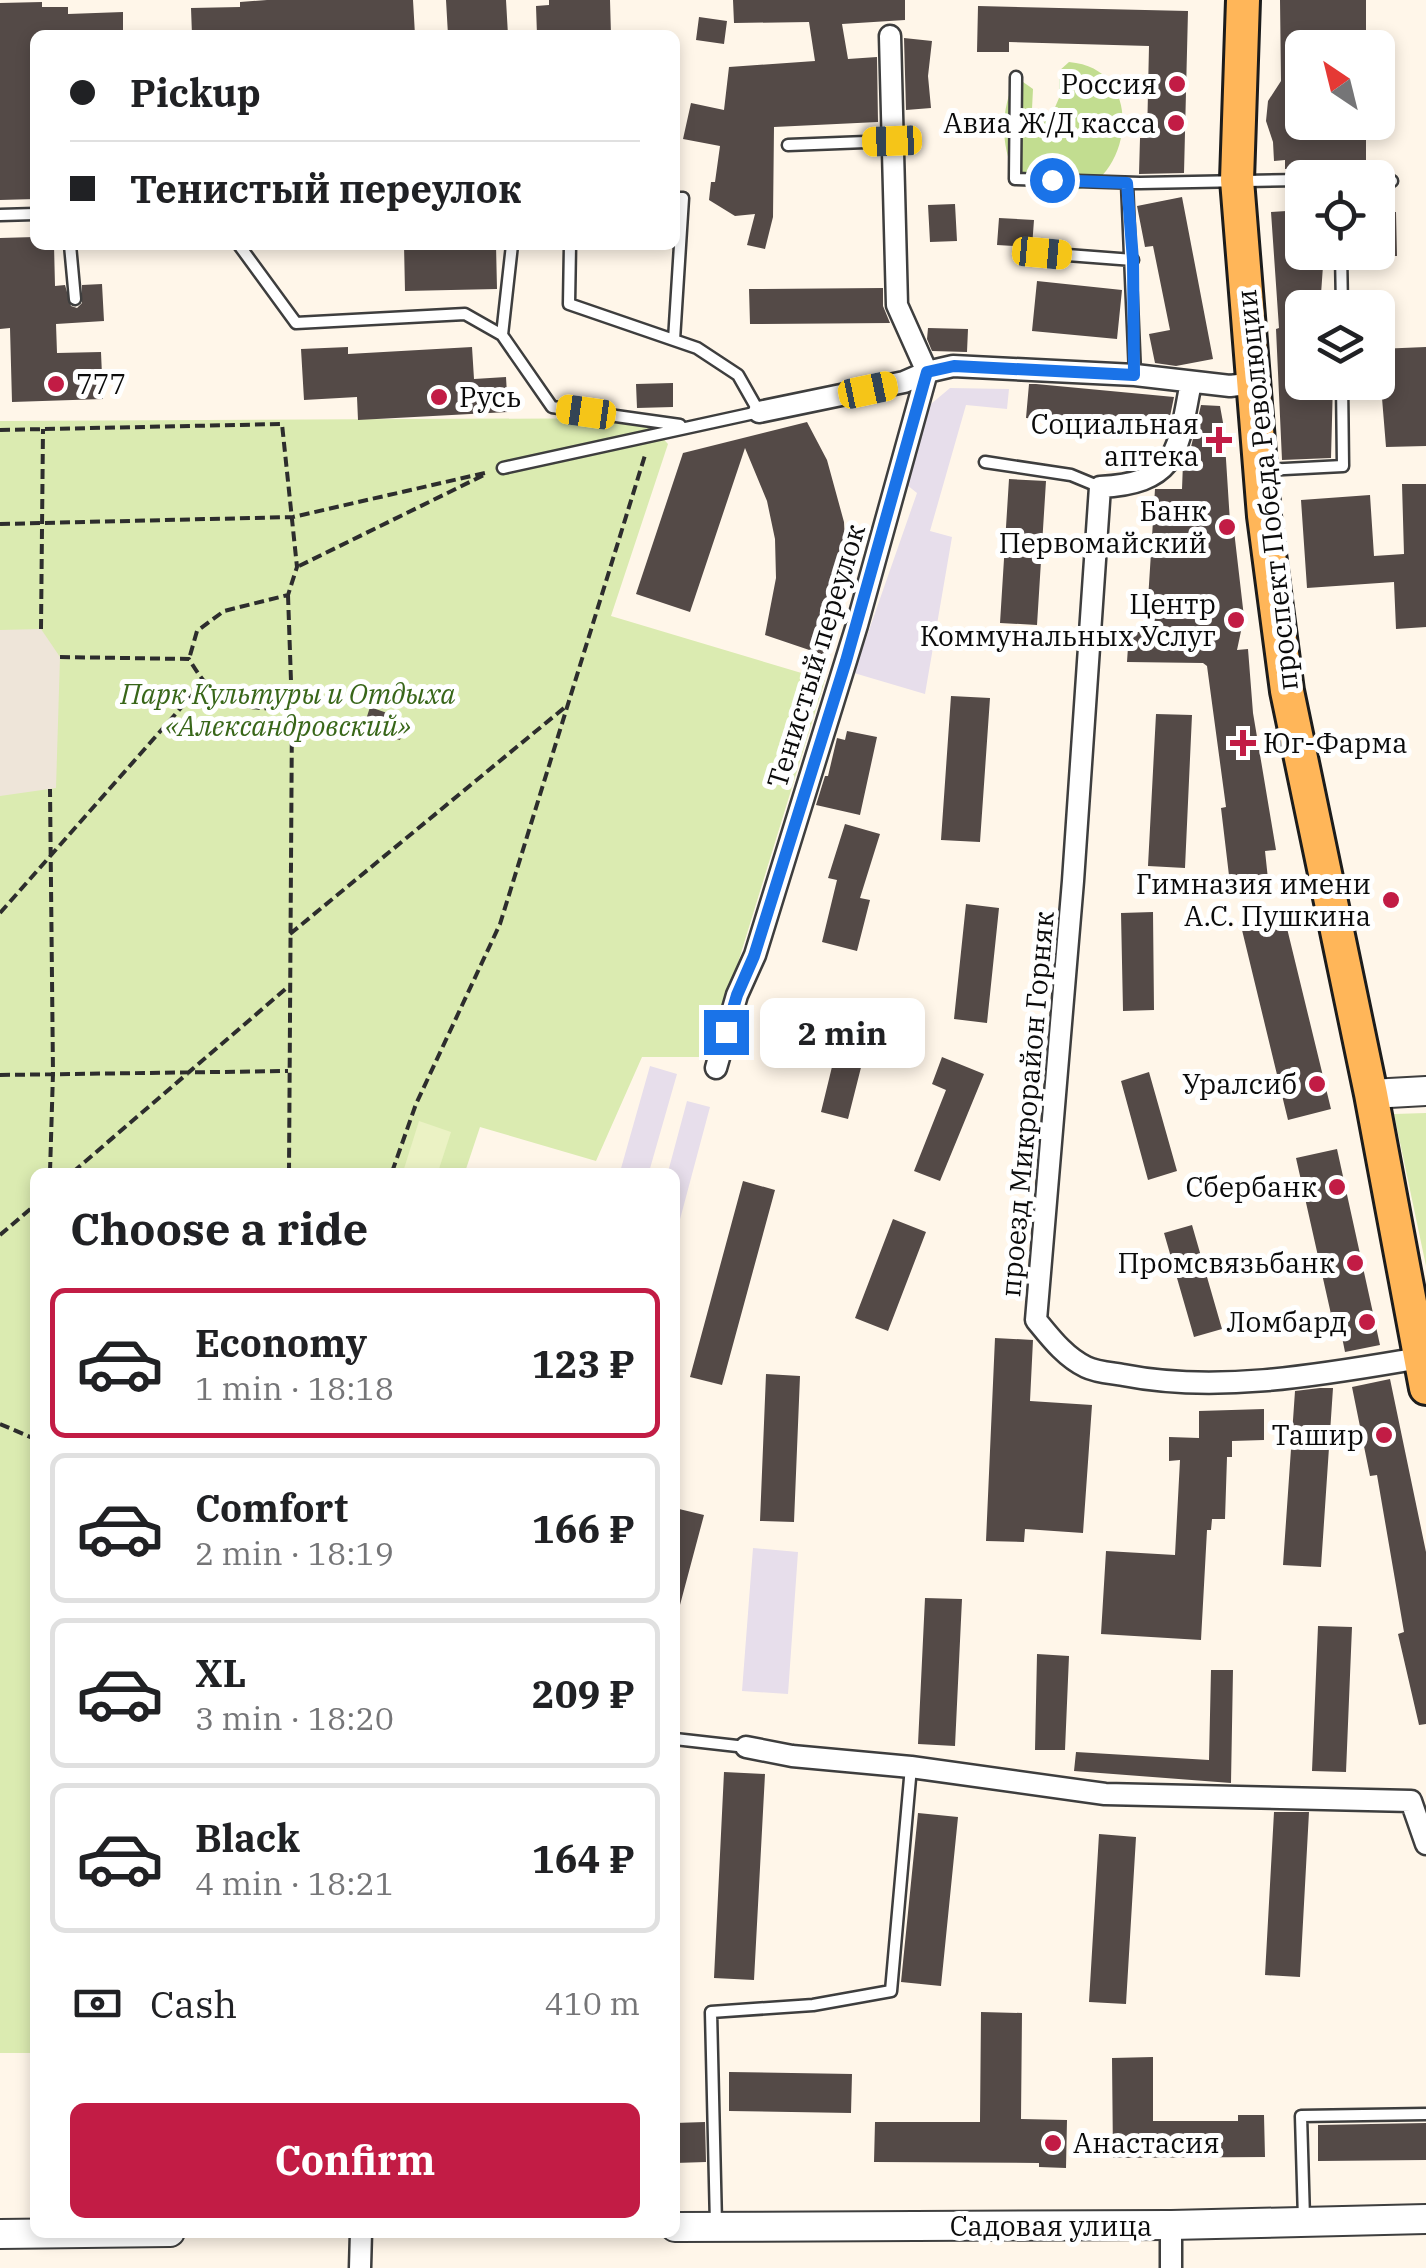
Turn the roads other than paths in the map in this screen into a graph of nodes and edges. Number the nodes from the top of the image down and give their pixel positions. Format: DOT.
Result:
graph roads {
  1 [pos="1243,0"];
  2 [pos="890,36"];
  3 [pos="1016,77"];
  4 [pos="892,141"];
  5 [pos="788,145"];
  6 [pos="1236,180"];
  7 [pos="1285,180"];
  8 [pos="1127,183"];
  9 [pos="680,198"];
  10 [pos="30,214"];
  11 [pos="0,215"];
  12 [pos="680,234"];
  13 [pos="70,250"];
  14 [pos="243,250"];
  15 [pos="511,250"];
  16 [pos="570,250"];
  17 [pos="679,250"];
  18 [pos="1042,253"];
  19 [pos="1133,260"];
  20 [pos="75,299"];
  21 [pos="502,335"];
  22 [pos="674,340"];
  23 [pos="927,372"];
  24 [pos="1134,375"];
  25 [pos="1191,382"];
  26 [pos="1255,383"];
  27 [pos="1342,400"];
  28 [pos="759,412"];
  29 [pos="686,426"];
  30 [pos="986,462"];
  31 [pos="503,468"];
  32 [pos="1261,470"];
  33 [pos="1100,487"];
  34 [pos="716,1068"];
  35 [pos="1426,1091"];
  36 [pos="1371,1094"];
  37 [pos="1424,1367"];
  38 [pos="680,1740"];
  39 [pos="746,1748"];
  40 [pos="912,1767"];
  41 [pos="1426,1844"];
  42 [pos="1426,2114"];
  43 [pos="1426,2219"];
  44 [pos="1304,2220"];
  45 [pos="680,2226"];
  46 [pos="716,2226"];
  47 [pos="1171,2226"];
  48 [pos="0,2234"];
  49 [pos="30,2234"];
  50 [pos="361,2238"];
  51 [pos="360,2268"];
  52 [pos="1170,2268"];
  1 -- 6 [label="main road, проспект Победа Революции"];
  2 -- 4 [label="street"];
  3 -- 8 [label="lane"];
  4 -- 5 [label="lane"];
  4 -- 23 [label="street"];
  6 -- 7 [label="lane"];
  6 -- 8 [label="lane"];
  6 -- 26 [label="main road, проспект Победа Революции"];
  8 -- 19 [label="lane"];
  9 -- 12 [label="lane"];
  10 -- 11 [label="lane"];
  13 -- 20 [label="lane"];
  14 -- 21 [label="lane"];
  15 -- 21 [label="lane"];
  16 -- 22 [label="lane"];
  17 -- 22 [label="lane"];
  18 -- 19 [label="lane"];
  19 -- 24 [label="lane"];
  21 -- 29 [label="lane"];
  22 -- 28 [label="lane"];
  23 -- 24 [label="street"];
  23 -- 28 [label="street"];
  23 -- 34 [label="street, Тенистый переулок"];
  24 -- 25 [label="street"];
  25 -- 26 [label="street"];
  25 -- 33 [label="street"];
  26 -- 32 [label="main road, проспект Победа Революции"];
  27 -- 32 [label="lane"];
  28 -- 29 [label="lane"];
  29 -- 31 [label="lane"];
  30 -- 33 [label="lane"];
  32 -- 36 [label="main road, проспект Победа Революции"];
  33 -- 37 [label="street, проезд Микрорайон Горняк"];
  35 -- 36 [label="street"];
  36 -- 37 [label="main road, проспект Победа Революции"];
  38 -- 39 [label="lane"];
  39 -- 40 [label="street"];
  40 -- 41 [label="street"];
  40 -- 46 [label="lane"];
  42 -- 44 [label="lane"];
  43 -- 44 [label="street, Садовая улица"];
  44 -- 47 [label="street, Садовая улица"];
  45 -- 46 [label="street, Садовая улица"];
  46 -- 47 [label="street, Садовая улица"];
  47 -- 52 [label="street"];
  48 -- 49 [label="street"];
  50 -- 51 [label="street"];
}
